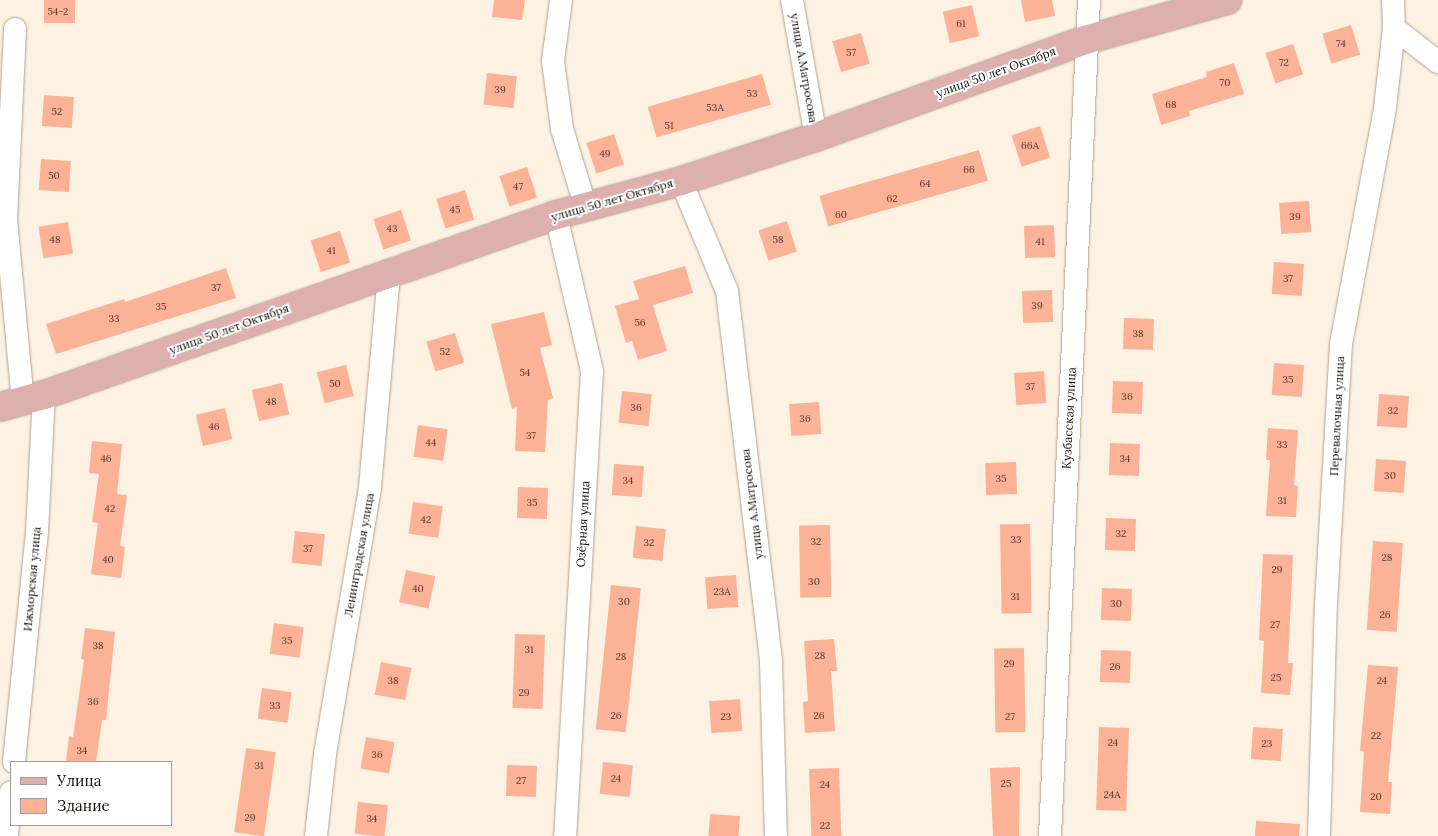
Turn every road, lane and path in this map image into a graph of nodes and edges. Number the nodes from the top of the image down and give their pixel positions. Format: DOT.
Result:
graph roads {
  1 [pos="561,0"];
  2 [pos="792,0"];
  3 [pos="1089,0"];
  4 [pos="1227,0"];
  5 [pos="1393,0"];
  6 [pos="1394,28"];
  7 [pos="15,29"];
  8 [pos="1085,40"];
  9 [pos="1438,62"];
  10 [pos="816,137"];
  11 [pos="681,181"];
  12 [pos="586,208"];
  13 [pos="556,215"];
  14 [pos="389,272"];
  15 [pos="22,401"];
  16 [pos="14,761"];
  17 [pos="10,803"];
  18 [pos="7,836"];
  19 [pos="316,836"];
  20 [pos="565,836"];
  21 [pos="776,836"];
  22 [pos="1050,836"];
  23 [pos="1319,836"];
  1 -- 12 [label="street"];
  2 -- 10 [label="street, улица А.Матросова"];
  3 -- 8 [label="street, Кузбасская улица"];
  4 -- 8 [label="main road, улица 50 лет Октября"];
  5 -- 6 [label="street, Перевалочная улица"];
  6 -- 9 [label="street"];
  6 -- 23 [label="street, Перевалочная улица"];
  7 -- 15 [label="street, Ижморская улица"];
  8 -- 10 [label="main road, улица 50 лет Октября"];
  8 -- 22 [label="street, Кузбасская улица"];
  10 -- 11 [label="main road, улица 50 лет Октября"];
  11 -- 12 [label="main road, улица 50 лет Октября"];
  11 -- 21 [label="street, улица А.Матросова"];
  12 -- 13 [label="main road, улица 50 лет Октября"];
  13 -- 14 [label="main road, улица 50 лет Октября"];
  13 -- 20 [label="street, Озёрная улица"];
  14 -- 15 [label="main road, улица 50 лет Октября"];
  14 -- 19 [label="street, Ленинградская улица"];
  15 -- 16 [label="street, Ижморская улица"];
  17 -- 18 [label="street"];
}
